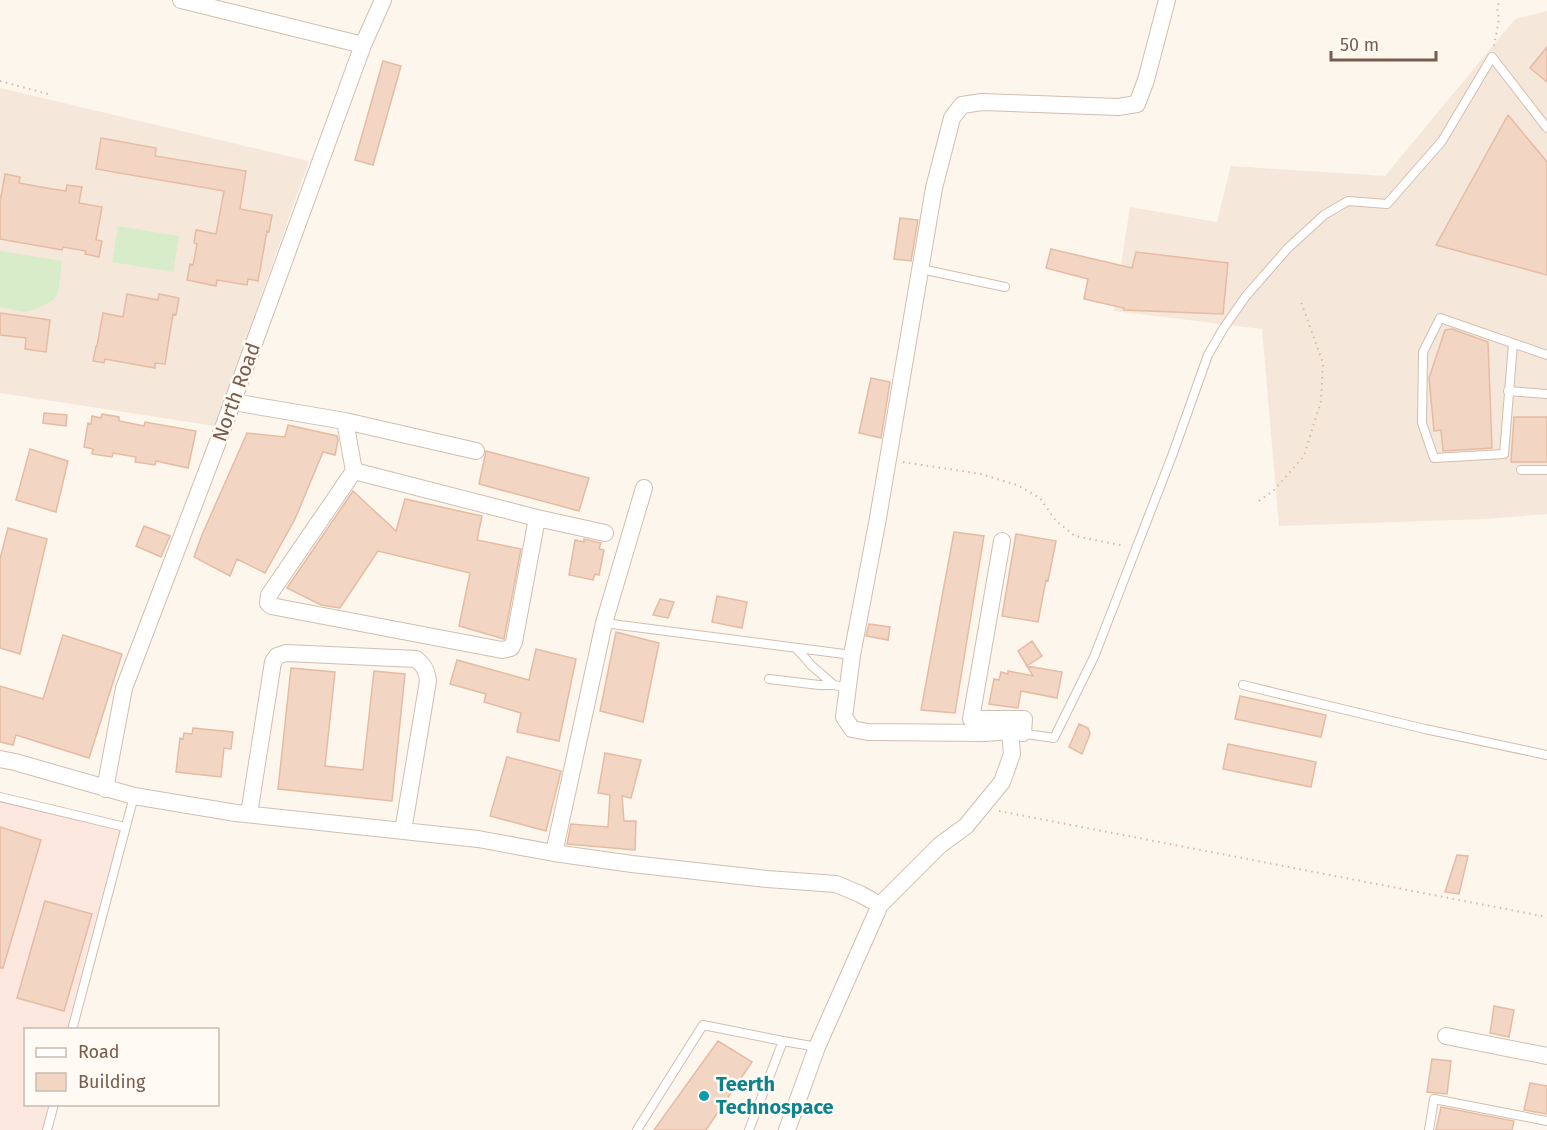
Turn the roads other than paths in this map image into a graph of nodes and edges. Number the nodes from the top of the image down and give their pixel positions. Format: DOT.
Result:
graph roads {
  1 [pos="181,0"];
  2 [pos="383,0"];
  3 [pos="1167,0"];
  4 [pos="363,45"];
  5 [pos="1547,128"];
  6 [pos="921,270"];
  7 [pos="1005,287"];
  8 [pos="1513,344"];
  9 [pos="1547,356"];
  10 [pos="1508,391"];
  11 [pos="1547,394"];
  12 [pos="233,402"];
  13 [pos="345,420"];
  14 [pos="477,452"];
  15 [pos="1521,470"];
  16 [pos="1547,470"];
  17 [pos="354,471"];
  18 [pos="644,488"];
  19 [pos="537,518"];
  20 [pos="605,533"];
  21 [pos="1002,541"];
  22 [pos="604,623"];
  23 [pos="796,648"];
  24 [pos="852,656"];
  25 [pos="769,679"];
  26 [pos="1243,685"];
  27 [pos="841,686"];
  28 [pos="1017,732"];
  29 [pos="1547,755"];
  30 [pos="0,759"];
  31 [pos="105,789"];
  32 [pos="0,796"];
  33 [pos="134,796"];
  34 [pos="249,814"];
  35 [pos="125,827"];
  36 [pos="402,831"];
  37 [pos="554,853"];
  38 [pos="880,905"];
  39 [pos="72,1028"];
  40 [pos="1446,1036"];
  41 [pos="783,1041"];
  42 [pos="817,1047"];
  43 [pos="1547,1056"];
  44 [pos="53,1106"];
  45 [pos="1547,1121"];
  46 [pos="47,1130"];
  47 [pos="637,1130"];
  48 [pos="749,1130"];
  49 [pos="788,1130"];
  50 [pos="1429,1130"];
  1 -- 4 [label="street"];
  2 -- 4 [label="street, North Road"];
  3 -- 6 [label="street"];
  4 -- 12 [label="street, North Road"];
  5 -- 28 [label="lane"];
  6 -- 7 [label="lane"];
  6 -- 24 [label="street"];
  8 -- 9 [label="lane"];
  8 -- 10 [label="lane"];
  8 -- 10 [label="lane"];
  10 -- 11 [label="lane"];
  12 -- 13 [label="street"];
  12 -- 31 [label="street, North Road"];
  13 -- 14 [label="street"];
  13 -- 17 [label="street"];
  15 -- 16 [label="lane"];
  17 -- 19 [label="street"];
  17 -- 19 [label="street"];
  18 -- 22 [label="street"];
  19 -- 20 [label="street"];
  21 -- 28 [label="street"];
  22 -- 23 [label="lane"];
  22 -- 37 [label="street"];
  23 -- 24 [label="lane"];
  23 -- 27 [label="lane"];
  24 -- 27 [label="street"];
  25 -- 27 [label="lane"];
  26 -- 29 [label="lane"];
  27 -- 28 [label="street"];
  28 -- 38 [label="street"];
  30 -- 31 [label="street"];
  31 -- 33 [label="street"];
  32 -- 35 [label="lane"];
  33 -- 34 [label="street"];
  33 -- 35 [label="lane"];
  34 -- 36 [label="street"];
  34 -- 36 [label="street"];
  35 -- 39 [label="lane"];
  36 -- 37 [label="street"];
  37 -- 38 [label="street"];
  38 -- 42 [label="street"];
  40 -- 43 [label="street"];
  41 -- 42 [label="lane"];
  41 -- 47 [label="lane"];
  41 -- 48 [label="lane"];
  42 -- 49 [label="street"];
  44 -- 46 [label="lane"];
  45 -- 50 [label="lane"];
}
